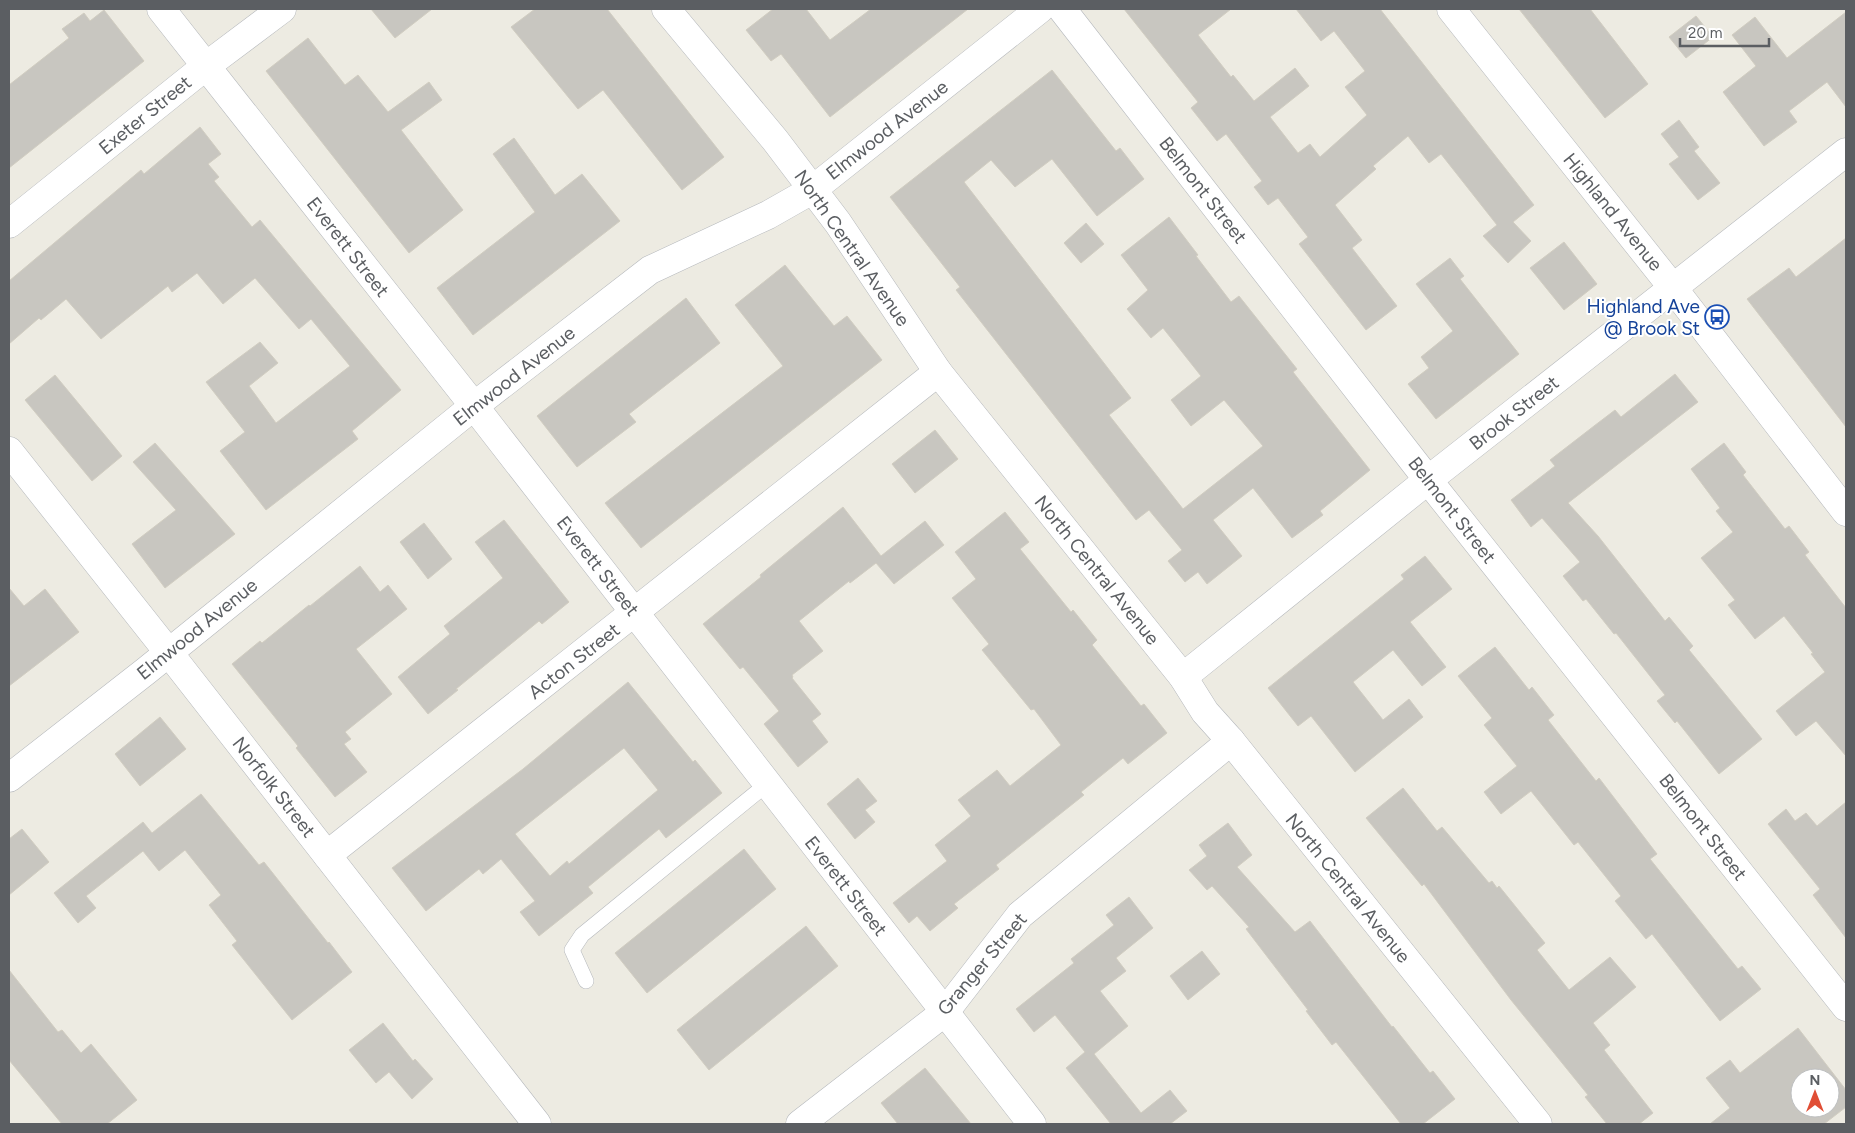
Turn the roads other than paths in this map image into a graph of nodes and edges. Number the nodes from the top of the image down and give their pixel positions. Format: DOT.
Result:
graph roads {
  1 [pos="161,9"];
  2 [pos="282,9"];
  3 [pos="666,9"];
  4 [pos="1040,9"];
  5 [pos="1062,9"];
  6 [pos="1451,9"];
  7 [pos="206,66"];
  8 [pos="1846,152"];
  9 [pos="812,190"];
  10 [pos="9,224"];
  11 [pos="1674,288"];
  12 [pos="938,372"];
  13 [pos="474,406"];
  14 [pos="9,451"];
  15 [pos="1428,480"];
  16 [pos="1846,512"];
  17 [pos="634,613"];
  18 [pos="169,653"];
  19 [pos="1183,677"];
  20 [pos="1231,741"];
  21 [pos="9,778"];
  22 [pos="767,784"];
  23 [pos="326,855"];
  24 [pos="586,981"];
  25 [pos="1846,1007"];
  26 [pos="945,1012"];
  27 [pos="537,1124"];
  28 [pos="800,1124"];
  29 [pos="1032,1124"];
  30 [pos="1538,1124"];
  1 -- 7 [label="street, Everett Street"];
  2 -- 7 [label="street, Exeter Street"];
  3 -- 9 [label="street, North Central Avenue"];
  4 -- 9 [label="street, Elmwood Avenue"];
  5 -- 15 [label="street, Belmont Street"];
  6 -- 11 [label="street, Highland Avenue"];
  7 -- 10 [label="street, Exeter Street"];
  7 -- 13 [label="street, Everett Street"];
  8 -- 11 [label="street, Brook Street"];
  9 -- 12 [label="street, North Central Avenue"];
  9 -- 13 [label="street, Elmwood Avenue"];
  11 -- 15 [label="street, Brook Street"];
  11 -- 16 [label="street, Highland Avenue"];
  12 -- 17 [label="street, Acton Street"];
  12 -- 19 [label="street, North Central Avenue"];
  13 -- 17 [label="street, Everett Street"];
  13 -- 18 [label="street, Elmwood Avenue"];
  14 -- 18 [label="street, Norfolk Street"];
  15 -- 19 [label="street, Brook Street"];
  15 -- 25 [label="street, Belmont Street"];
  17 -- 22 [label="street, Everett Street"];
  17 -- 23 [label="street, Acton Street"];
  18 -- 21 [label="street, Elmwood Avenue"];
  18 -- 23 [label="street, Norfolk Street"];
  19 -- 20 [label="street, North Central Avenue"];
  20 -- 26 [label="street, Granger Street"];
  20 -- 30 [label="street, North Central Avenue"];
  22 -- 24 [label="lane"];
  22 -- 26 [label="street, Everett Street"];
  23 -- 27 [label="street, Norfolk Street"];
  26 -- 28 [label="street, Granger Street"];
  26 -- 29 [label="street, Everett Street"];
}
